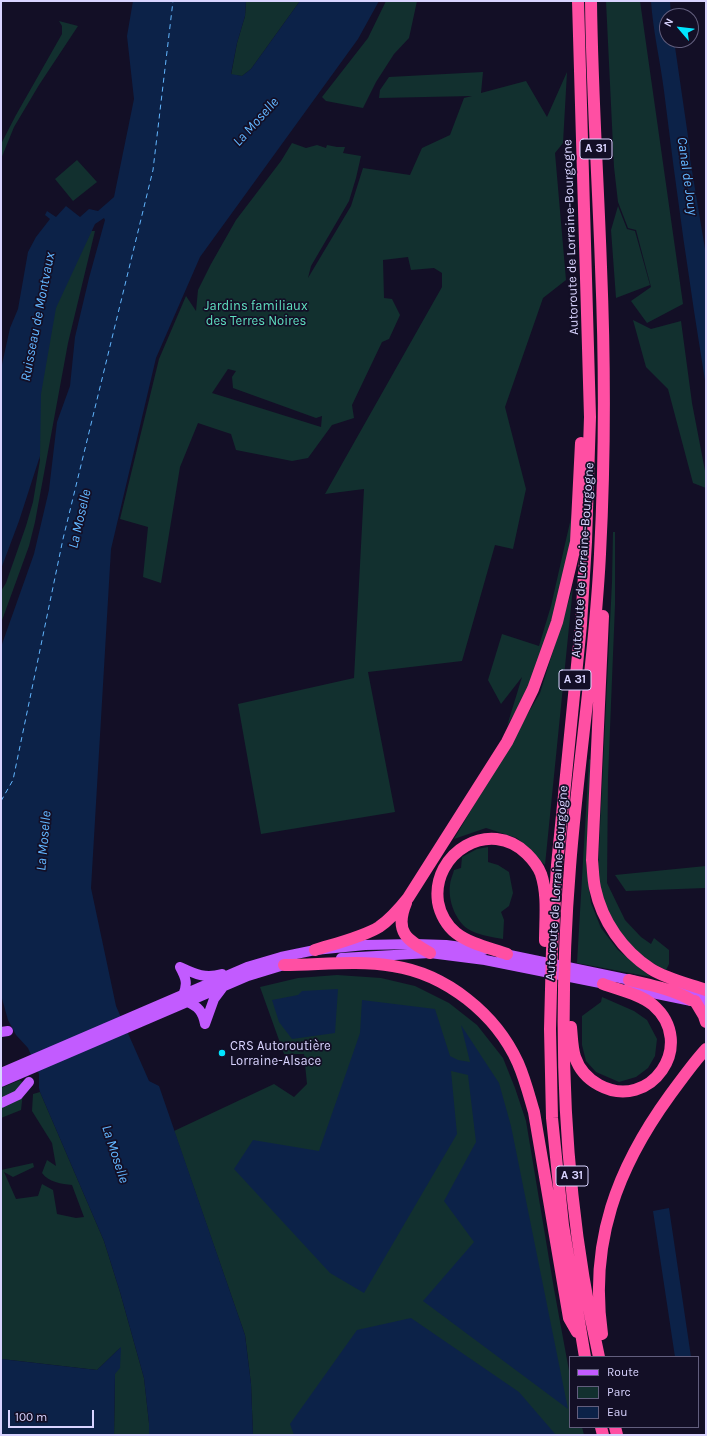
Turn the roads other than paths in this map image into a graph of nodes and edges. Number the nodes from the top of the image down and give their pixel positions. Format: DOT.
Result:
graph roads {
  1 [pos="578,1"];
  2 [pos="591,1"];
  3 [pos="588,328"];
  4 [pos="600,554"];
  5 [pos="408,898"];
  6 [pos="414,944"];
  7 [pos="315,950"];
  8 [pos="430,953"];
  9 [pos="507,954"];
  10 [pos="531,964"];
  11 [pos="284,965"];
  12 [pos="247,967"];
  13 [pos="587,976"];
  14 [pos="629,980"];
  15 [pos="602,984"];
  16 [pos="223,987"];
  17 [pos="706,990"];
  18 [pos="564,993"];
  19 [pos="706,995"];
  20 [pos="181,1000"];
  21 [pos="697,1002"];
  22 [pos="706,1022"];
  23 [pos="706,1045"];
  24 [pos="1,1073"];
  25 [pos="1,1082"];
  26 [pos="29,1082"];
  27 [pos="1,1103"];
  28 [pos="552,1118"];
  29 [pos="582,1343"];
  30 [pos="585,1356"];
  31 [pos="599,1356"];
  32 [pos="606,1356"];
  1 -- 3 [label="highway, Autoroute de Lorraine-Bourgogne / A 31"];
  2 -- 4 [label="highway, Autoroute de Lorraine-Bourgogne / A 31"];
  3 -- 5 [label="highway"];
  3 -- 28 [label="highway, Autoroute de Lorraine-Bourgogne / A 31"];
  4 -- 17 [label="highway"];
  4 -- 18 [label="highway, Autoroute de Lorraine-Bourgogne / A 31"];
  5 -- 6 [label="highway"];
  5 -- 7 [label="highway"];
  6 -- 7 [label="main road"];
  6 -- 8 [label="highway"];
  6 -- 9 [label="main road"];
  7 -- 12 [label="main road"];
  8 -- 10 [label="main road"];
  8 -- 11 [label="main road"];
  9 -- 10 [label="main road"];
  9 -- 28 [label="highway"];
  10 -- 13 [label="main road"];
  11 -- 16 [label="main road"];
  11 -- 29 [label="highway"];
  12 -- 20 [label="main road"];
  12 -- 20 [label="main road"];
  13 -- 14 [label="main road"];
  13 -- 15 [label="main road"];
  14 -- 19 [label="main road"];
  14 -- 21 [label="highway"];
  15 -- 18 [label="highway"];
  15 -- 21 [label="main road"];
  16 -- 20 [label="main road"];
  16 -- 20 [label="main road"];
  18 -- 31 [label="highway, Autoroute de Lorraine-Bourgogne / A 31"];
  20 -- 24 [label="main road"];
  20 -- 25 [label="main road"];
  21 -- 22 [label="highway"];
  23 -- 32 [label="highway"];
  26 -- 27 [label="main road"];
  28 -- 29 [label="highway, Autoroute de Lorraine-Bourgogne / A 31"];
  29 -- 30 [label="highway, Autoroute de Lorraine-Bourgogne / A 31"];
}
